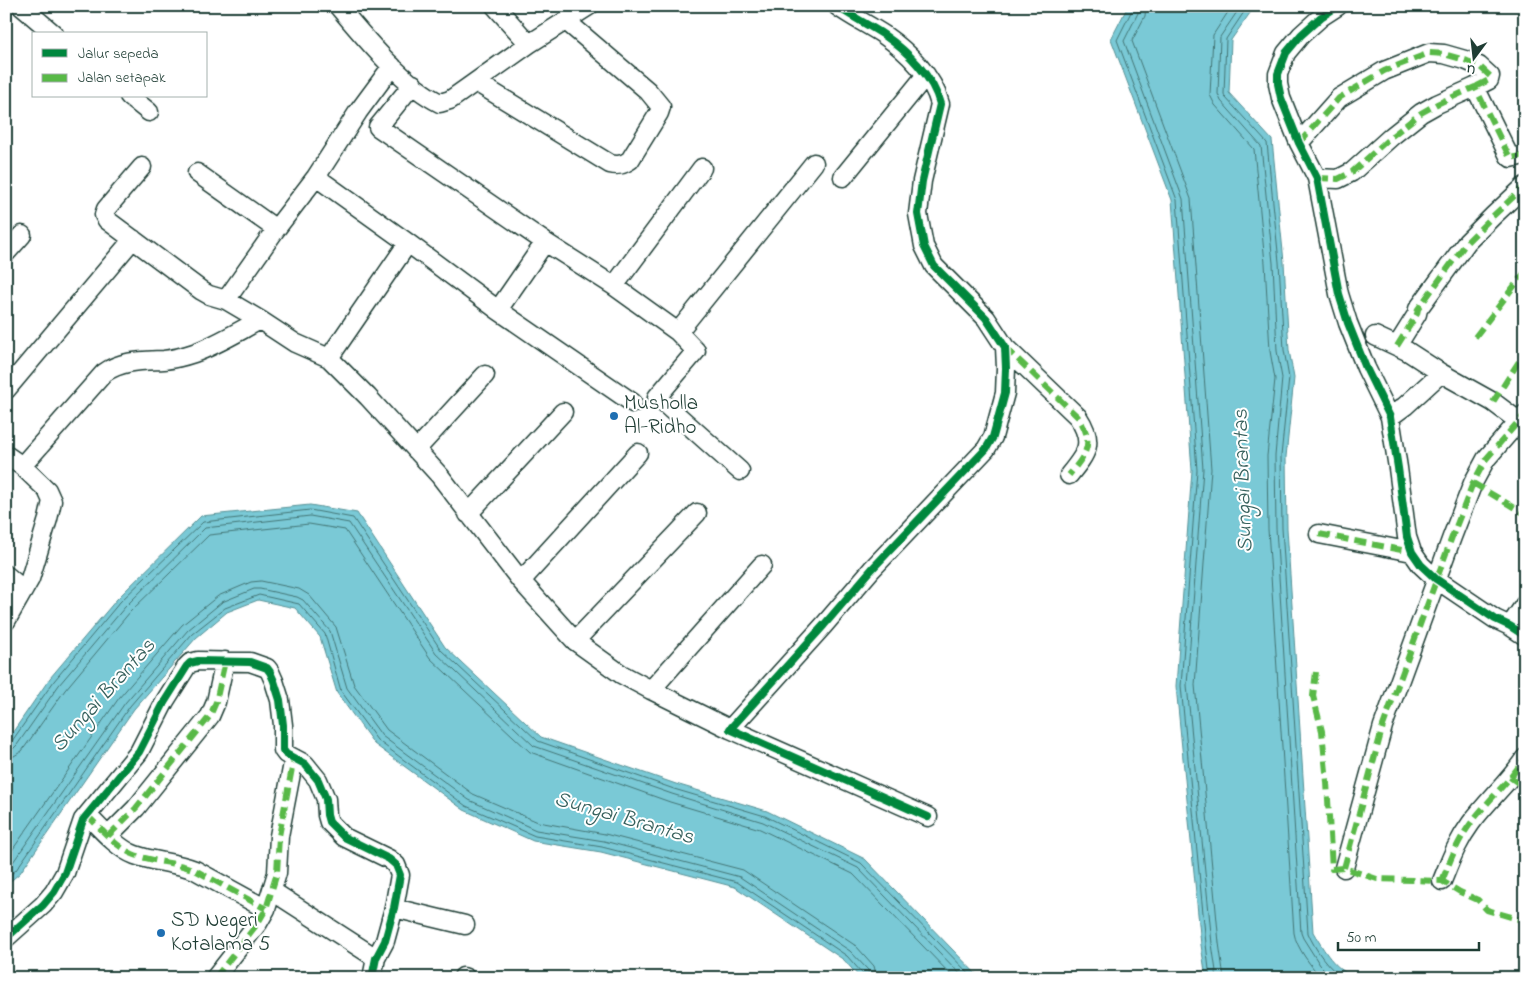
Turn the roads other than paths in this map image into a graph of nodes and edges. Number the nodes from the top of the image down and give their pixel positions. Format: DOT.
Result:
graph roads {
  1 [pos="21,6"];
  2 [pos="338,6"];
  3 [pos="495,6"];
  4 [pos="589,6"];
  5 [pos="1338,6"];
  6 [pos="847,9"];
  7 [pos="566,21"];
  8 [pos="52,32"];
  9 [pos="530,44"];
  10 [pos="392,66"];
  11 [pos="926,75"];
  12 [pos="476,82"];
  13 [pos="413,84"];
  14 [pos="1475,87"];
  15 [pos="132,98"];
  16 [pos="149,112"];
  17 [pos="358,112"];
  18 [pos="378,127"];
  19 [pos="1299,144"];
  20 [pos="1525,155"];
  21 [pos="814,163"];
  22 [pos="142,167"];
  23 [pos="702,168"];
  24 [pos="197,173"];
  25 [pos="843,177"];
  26 [pos="316,178"];
  27 [pos="1318,178"];
  28 [pos="1525,186"];
  29 [pos="276,229"];
  30 [pos="22,235"];
  31 [pos="134,239"];
  32 [pos="545,242"];
  33 [pos="408,243"];
  34 [pos="6,253"];
  35 [pos="614,286"];
  36 [pos="226,300"];
  37 [pos="498,310"];
  38 [pos="260,320"];
  39 [pos="678,332"];
  40 [pos="1375,336"];
  41 [pos="1397,346"];
  42 [pos="1005,347"];
  43 [pos="329,358"];
  44 [pos="1441,373"];
  45 [pos="485,374"];
  46 [pos="6,390"];
  47 [pos="633,403"];
  48 [pos="564,412"];
  49 [pos="1390,416"];
  50 [pos="1523,421"];
  51 [pos="416,450"];
  52 [pos="638,452"];
  53 [pos="6,454"];
  54 [pos="22,466"];
  55 [pos="740,471"];
  56 [pos="1070,475"];
  57 [pos="697,513"];
  58 [pos="468,514"];
  59 [pos="1320,534"];
  60 [pos="1412,552"];
  61 [pos="762,566"];
  62 [pos="6,575"];
  63 [pos="1436,580"];
  64 [pos="520,581"];
  65 [pos="24,590"];
  66 [pos="1525,604"];
  67 [pos="6,621"];
  68 [pos="1510,626"];
  69 [pos="1525,636"];
  70 [pos="575,641"];
  71 [pos="225,661"];
  72 [pos="651,690"];
  73 [pos="730,729"];
  74 [pos="294,758"];
  75 [pos="1525,758"];
  76 [pos="87,815"];
  77 [pos="928,817"];
  78 [pos="108,836"];
  79 [pos="1344,868"];
  80 [pos="1442,881"];
  81 [pos="272,891"];
  82 [pos="394,908"];
  83 [pos="266,909"];
  84 [pos="465,925"];
  85 [pos="6,938"];
  86 [pos="376,958"];
  87 [pos="215,978"];
  88 [pos="372,978"];
  1 -- 8 [label="street"];
  2 -- 10 [label="street"];
  3 -- 9 [label="street"];
  4 -- 7 [label="street"];
  5 -- 19 [label="street"];
  6 -- 11 [label="street"];
  7 -- 9 [label="street"];
  7 -- 12 [label="street"];
  9 -- 12 [label="street"];
  10 -- 13 [label="street"];
  10 -- 17 [label="street"];
  11 -- 25 [label="street"];
  11 -- 42 [label="street"];
  12 -- 13 [label="street"];
  13 -- 18 [label="street"];
  14 -- 19 [label="street"];
  14 -- 20 [label="street"];
  14 -- 27 [label="street"];
  15 -- 16 [label="street"];
  17 -- 18 [label="street"];
  17 -- 26 [label="street"];
  18 -- 32 [label="street"];
  19 -- 27 [label="street"];
  21 -- 39 [label="street"];
  22 -- 31 [label="street"];
  23 -- 35 [label="street"];
  24 -- 29 [label="street"];
  26 -- 29 [label="street"];
  26 -- 33 [label="street"];
  27 -- 49 [label="street"];
  28 -- 41 [label="street"];
  29 -- 36 [label="street"];
  30 -- 34 [label="street"];
  31 -- 36 [label="street"];
  31 -- 46 [label="street"];
  32 -- 35 [label="street"];
  32 -- 37 [label="street"];
  33 -- 37 [label="street"];
  33 -- 43 [label="street"];
  35 -- 39 [label="street"];
  36 -- 38 [label="street"];
  37 -- 47 [label="street"];
  38 -- 43 [label="street"];
  38 -- 54 [label="street"];
  39 -- 55 [label="street"];
  40 -- 41 [label="street"];
  41 -- 44 [label="street"];
  42 -- 56 [label="street"];
  42 -- 73 [label="street"];
  43 -- 51 [label="street"];
  44 -- 49 [label="street"];
  44 -- 50 [label="street"];
  45 -- 51 [label="street"];
  48 -- 58 [label="street"];
  49 -- 60 [label="street"];
  50 -- 63 [label="street"];
  51 -- 58 [label="street"];
  52 -- 64 [label="street"];
  53 -- 54 [label="street"];
  54 -- 65 [label="street"];
  57 -- 70 [label="street"];
  58 -- 64 [label="street"];
  59 -- 60 [label="street"];
  60 -- 63 [label="street"];
  61 -- 72 [label="street"];
  62 -- 65 [label="street"];
  63 -- 68 [label="street"];
  63 -- 79 [label="street"];
  64 -- 70 [label="street"];
  65 -- 67 [label="street"];
  66 -- 68 [label="street"];
  68 -- 69 [label="street"];
  70 -- 72 [label="street"];
  71 -- 74 [label="street"];
  71 -- 76 [label="street"];
  71 -- 78 [label="street"];
  72 -- 73 [label="street"];
  73 -- 77 [label="street"];
  74 -- 81 [label="street"];
  74 -- 82 [label="street"];
  75 -- 80 [label="street"];
  76 -- 78 [label="street"];
  76 -- 85 [label="street"];
  78 -- 83 [label="street"];
  81 -- 83 [label="street"];
  81 -- 86 [label="street"];
  82 -- 84 [label="street"];
  82 -- 86 [label="street"];
  83 -- 87 [label="street"];
  86 -- 88 [label="street"];
}
